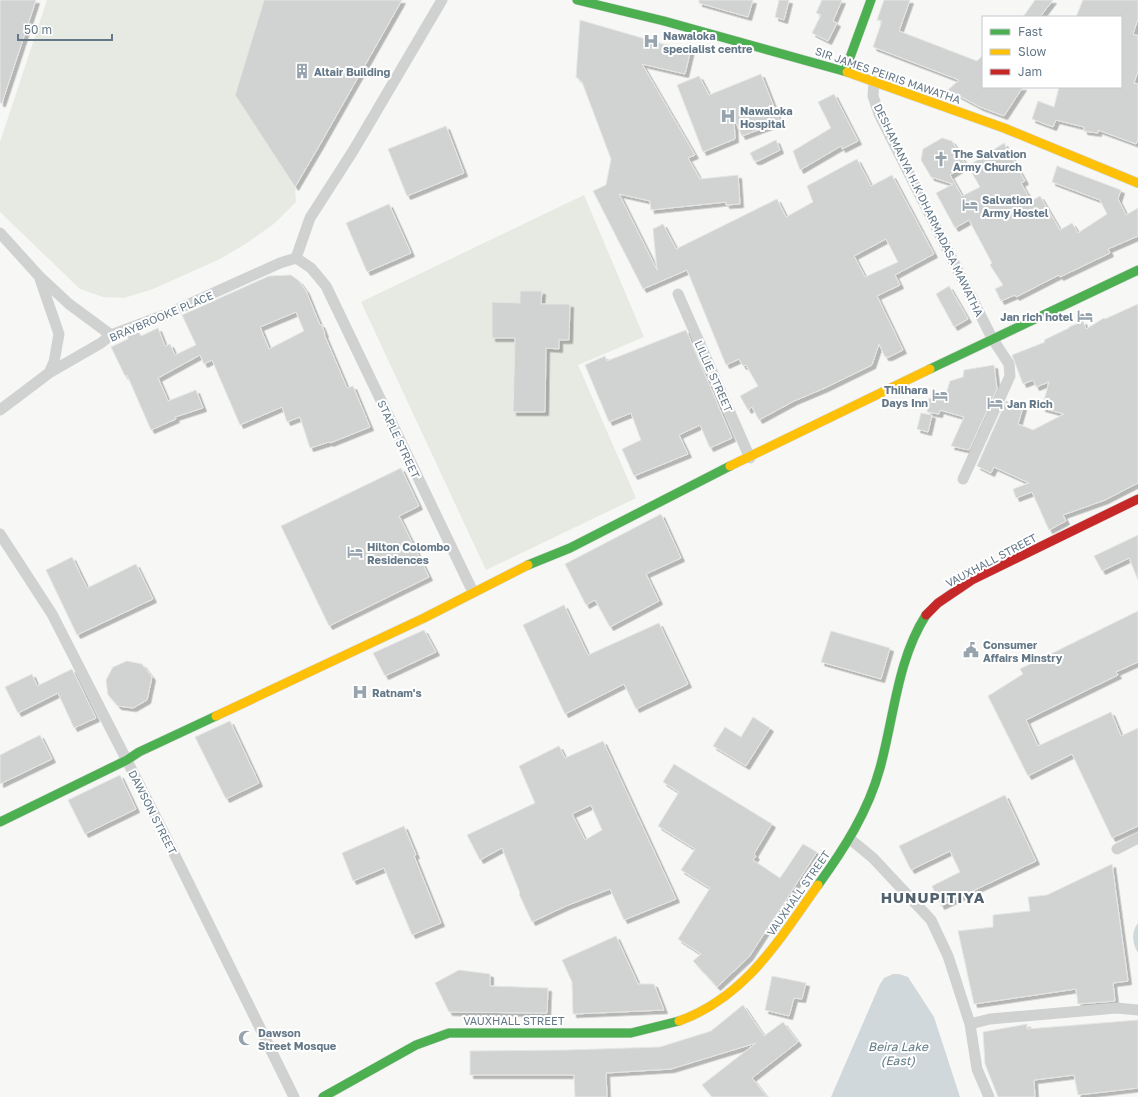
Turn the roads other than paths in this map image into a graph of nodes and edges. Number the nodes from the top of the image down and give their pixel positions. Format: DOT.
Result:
graph roads {
  1 [pos="442,0"];
  2 [pos="577,0"];
  3 [pos="871,0"];
  4 [pos="845,71"];
  5 [pos="874,81"];
  6 [pos="1138,183"];
  7 [pos="0,233"];
  8 [pos="296,258"];
  9 [pos="1138,270"];
  10 [pos="39,276"];
  11 [pos="678,294"];
  12 [pos="111,335"];
  13 [pos="992,338"];
  14 [pos="49,372"];
  15 [pos="0,410"];
  16 [pos="750,458"];
  17 [pos="963,479"];
  18 [pos="1138,499"];
  19 [pos="0,534"];
  20 [pos="472,592"];
  21 [pos="127,760"];
  22 [pos="0,822"];
  23 [pos="1138,838"];
  24 [pos="850,839"];
  25 [pos="1117,849"];
  26 [pos="1138,1010"];
  27 [pos="970,1024"];
  28 [pos="294,1097"];
  29 [pos="323,1097"];
  30 [pos="989,1097"];
  1 -- 8 [label="street"];
  2 -- 4 [label="main road, SIR JAMES PEIRIS MAWATHA"];
  3 -- 4 [label="main road"];
  4 -- 5 [label="main road, SIR JAMES PEIRIS MAWATHA"];
  5 -- 6 [label="main road, SIR JAMES PEIRIS MAWATHA"];
  5 -- 13 [label="street, DESHAMANYA H.K DHARMADASA MAWATHA"];
  7 -- 10 [label="street"];
  8 -- 12 [label="street, BRAYBROOKE PLACE"];
  8 -- 20 [label="street, STAPLE STREET"];
  9 -- 13 [label="main road"];
  10 -- 12 [label="street"];
  10 -- 14 [label="street"];
  11 -- 16 [label="street, LILLIE STREET"];
  12 -- 14 [label="street, BRAYBROOKE PLACE"];
  13 -- 16 [label="main road"];
  13 -- 17 [label="street, DESHAMANYA H.K DHARMADASA MAWATHA"];
  14 -- 15 [label="street, BRAYBROOKE PLACE"];
  16 -- 20 [label="main road"];
  18 -- 24 [label="main road, VAUXHALL STREET"];
  19 -- 21 [label="street, DAWSON STREET"];
  20 -- 21 [label="main road"];
  21 -- 22 [label="main road"];
  21 -- 28 [label="street, DAWSON STREET"];
  23 -- 25 [label="street"];
  24 -- 27 [label="street"];
  24 -- 29 [label="main road, VAUXHALL STREET"];
  26 -- 27 [label="street"];
  27 -- 30 [label="street"];
}
